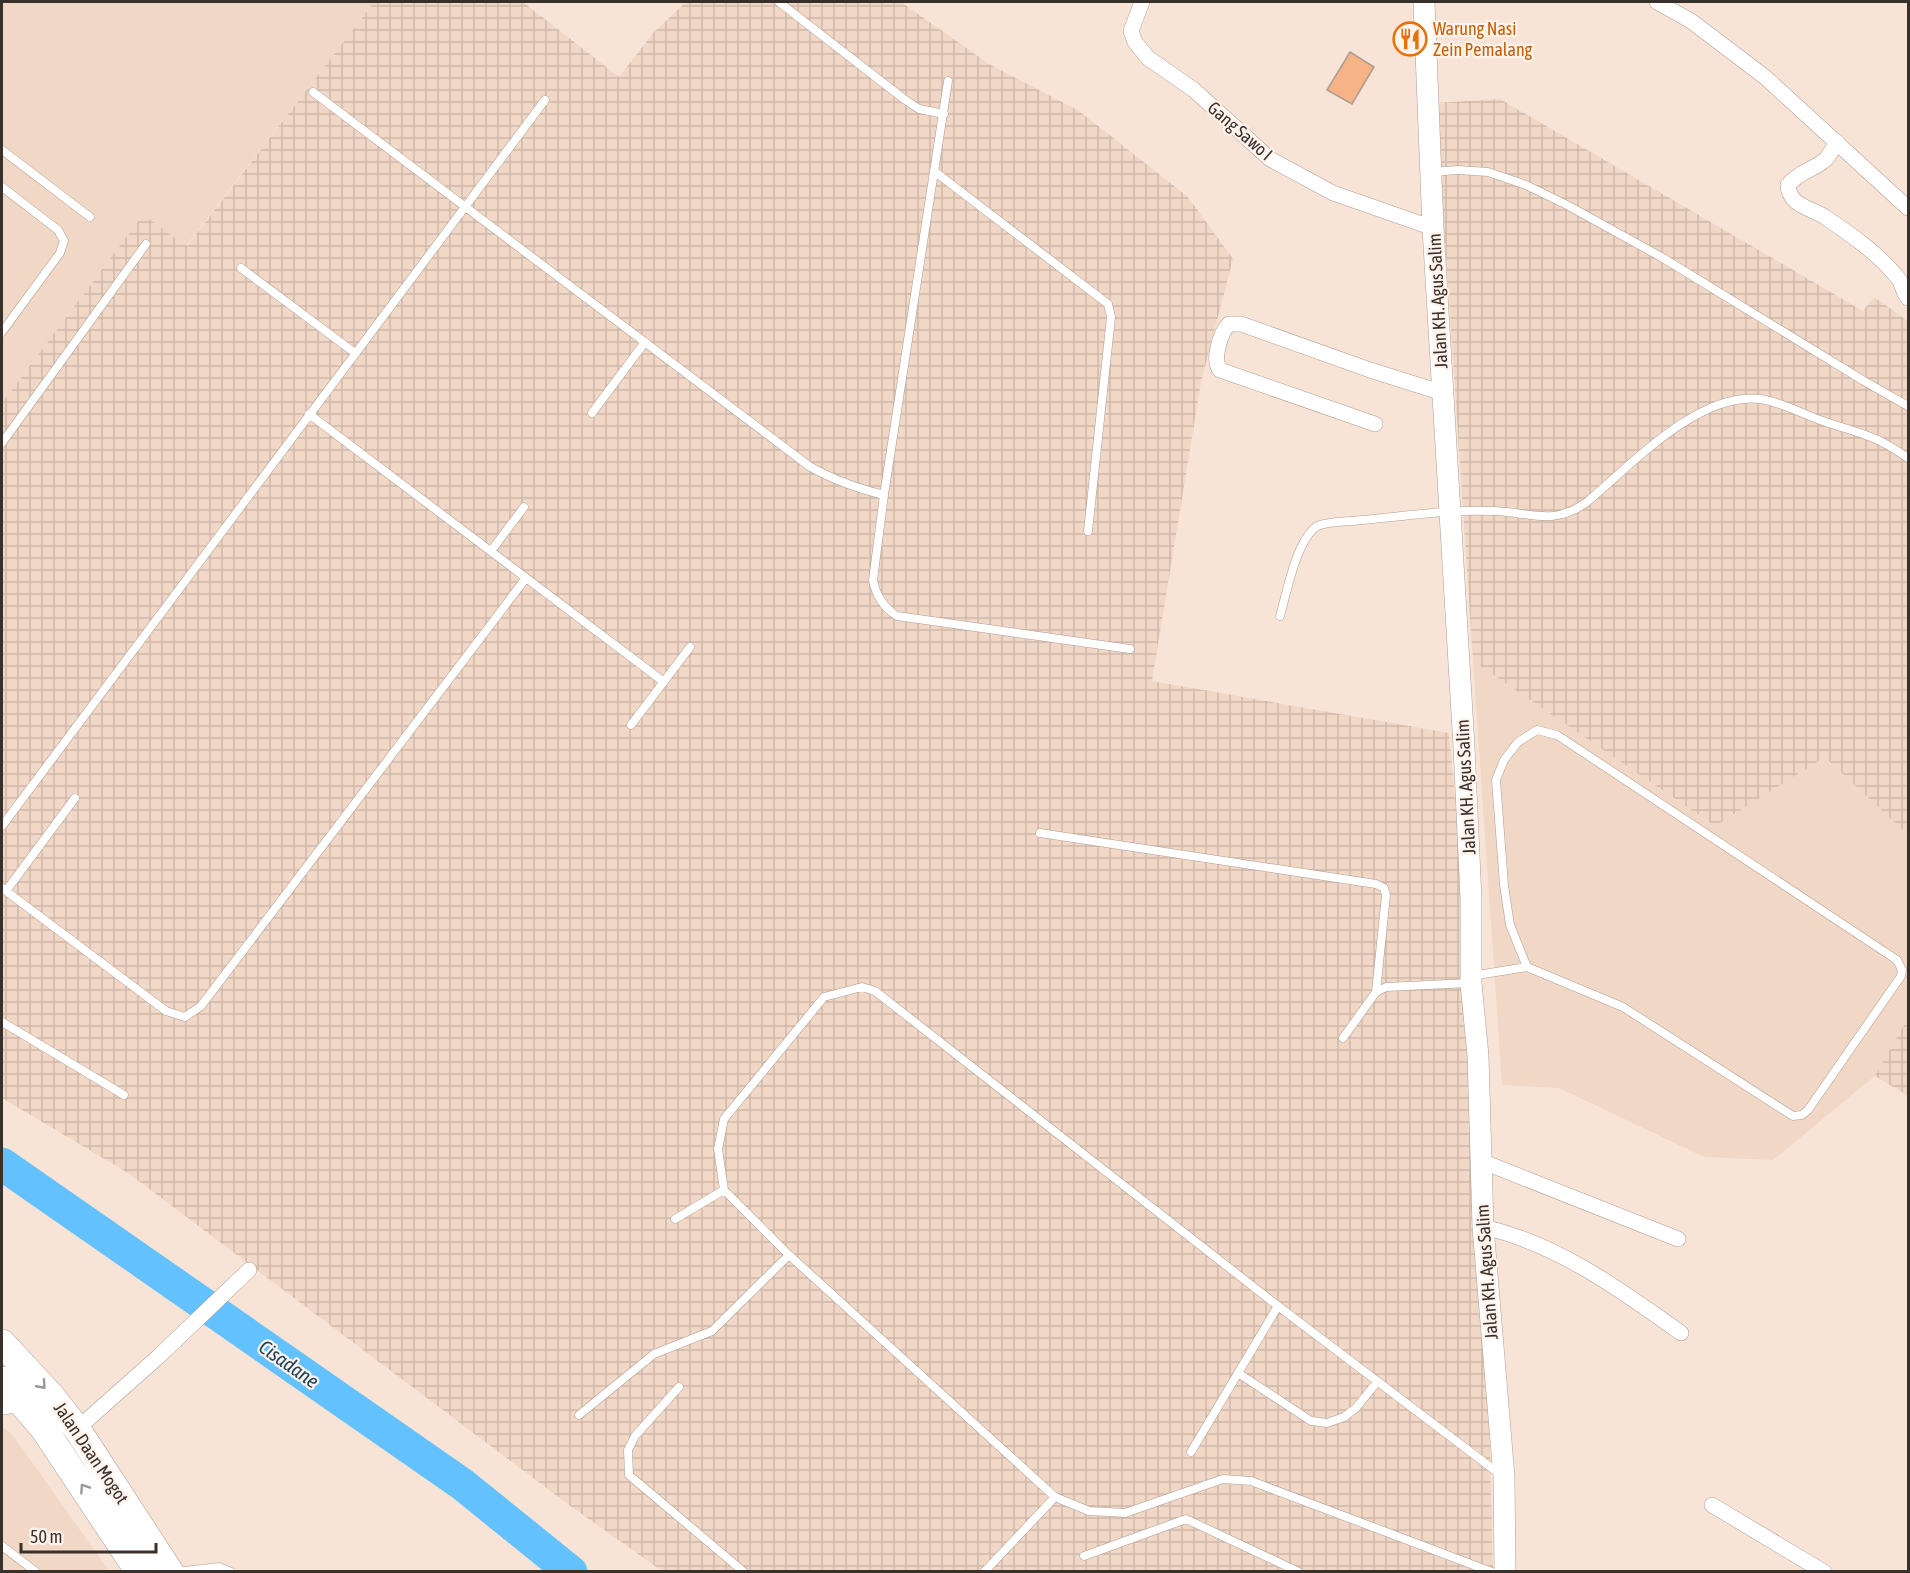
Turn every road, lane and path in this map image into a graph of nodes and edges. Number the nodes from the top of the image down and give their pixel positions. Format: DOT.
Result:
graph roads {
  1 [pos="779,2"];
  2 [pos="1142,2"];
  3 [pos="1424,2"];
  4 [pos="1657,2"];
  5 [pos="948,81"];
  6 [pos="313,92"];
  7 [pos="545,100"];
  8 [pos="944,114"];
  9 [pos="1838,142"];
  10 [pos="2,150"];
  11 [pos="934,171"];
  12 [pos="1431,172"];
  13 [pos="2,187"];
  14 [pos="465,207"];
  15 [pos="1908,208"];
  16 [pos="90,217"];
  17 [pos="1433,228"];
  18 [pos="146,244"];
  19 [pos="241,268"];
  20 [pos="1908,298"];
  21 [pos="2,332"];
  22 [pos="645,342"];
  23 [pos="355,353"];
  24 [pos="1443,393"];
  25 [pos="1908,406"];
  26 [pos="592,413"];
  27 [pos="309,414"];
  28 [pos="1375,424"];
  29 [pos="2,443"];
  30 [pos="1908,458"];
  31 [pos="884,495"];
  32 [pos="524,507"];
  33 [pos="1451,513"];
  34 [pos="1088,531"];
  35 [pos="491,551"];
  36 [pos="526,578"];
  37 [pos="1280,616"];
  38 [pos="690,646"];
  39 [pos="1130,649"];
  40 [pos="664,681"];
  41 [pos="631,725"];
  42 [pos="75,798"];
  43 [pos="2,826"];
  44 [pos="1040,832"];
  45 [pos="4,890"];
  46 [pos="1527,967"];
  47 [pos="1471,979"];
  48 [pos="1376,992"];
  49 [pos="2,1022"];
  50 [pos="1343,1038"];
  51 [pos="124,1095"];
  52 [pos="1481,1161"];
  53 [pos="724,1190"];
  54 [pos="675,1219"];
  55 [pos="1483,1227"];
  56 [pos="1678,1239"];
  57 [pos="789,1255"];
  58 [pos="249,1270"];
  59 [pos="1278,1306"];
  60 [pos="1681,1333"];
  61 [pos="2,1343"];
  62 [pos="1238,1373"];
  63 [pos="2,1380"];
  64 [pos="1377,1382"];
  65 [pos="679,1387"];
  66 [pos="13,1406"];
  67 [pos="579,1416"];
  68 [pos="76,1429"];
  69 [pos="1191,1452"];
  70 [pos="1504,1477"];
  71 [pos="1055,1497"];
  72 [pos="1712,1505"];
  73 [pos="2,1546"];
  74 [pos="1084,1556"];
  75 [pos="36,1572"];
  76 [pos="139,1572"];
  77 [pos="170,1572"];
  78 [pos="176,1572"];
  79 [pos="231,1572"];
  80 [pos="744,1572"];
  81 [pos="984,1572"];
  82 [pos="1299,1572"];
  83 [pos="1492,1572"];
  84 [pos="1505,1572"];
  85 [pos="1824,1572"];
  1 -- 8 [label="lane"];
  2 -- 17 [label="street, Gang Sawo I"];
  3 -- 12 [label="street, Jalan KH. Agus Salim"];
  4 -- 9 [label="street"];
  5 -- 8 [label="lane"];
  6 -- 14 [label="lane"];
  7 -- 14 [label="lane"];
  8 -- 11 [label="lane"];
  9 -- 15 [label="street"];
  9 -- 20 [label="street"];
  10 -- 16 [label="lane"];
  11 -- 31 [label="lane"];
  11 -- 34 [label="lane"];
  12 -- 17 [label="street, Jalan KH. Agus Salim"];
  12 -- 25 [label="lane"];
  13 -- 21 [label="lane"];
  14 -- 22 [label="lane"];
  14 -- 23 [label="lane"];
  17 -- 24 [label="street, Jalan KH. Agus Salim"];
  18 -- 29 [label="lane"];
  19 -- 23 [label="lane"];
  22 -- 26 [label="lane"];
  22 -- 31 [label="lane"];
  23 -- 27 [label="lane"];
  24 -- 28 [label="street"];
  24 -- 33 [label="street, Jalan KH. Agus Salim"];
  27 -- 35 [label="lane"];
  27 -- 43 [label="lane"];
  30 -- 33 [label="lane"];
  31 -- 39 [label="lane"];
  32 -- 35 [label="lane"];
  33 -- 37 [label="lane"];
  33 -- 47 [label="street, Jalan KH. Agus Salim"];
  35 -- 36 [label="lane"];
  36 -- 40 [label="lane"];
  36 -- 45 [label="lane"];
  38 -- 40 [label="lane"];
  40 -- 41 [label="lane"];
  42 -- 45 [label="lane"];
  44 -- 48 [label="lane"];
  46 -- 46 [label="lane"];
  46 -- 47 [label="lane"];
  47 -- 48 [label="lane"];
  47 -- 52 [label="street, Jalan KH. Agus Salim"];
  48 -- 50 [label="lane"];
  49 -- 51 [label="lane"];
  52 -- 55 [label="street, Jalan KH. Agus Salim"];
  52 -- 56 [label="street"];
  53 -- 54 [label="lane"];
  53 -- 57 [label="lane"];
  53 -- 59 [label="lane"];
  55 -- 60 [label="street"];
  55 -- 70 [label="street, Jalan KH. Agus Salim"];
  57 -- 67 [label="lane"];
  57 -- 71 [label="lane"];
  58 -- 68 [label="street"];
  59 -- 62 [label="lane"];
  59 -- 64 [label="lane"];
  61 -- 68 [label="highway, Jalan Daan Mogot, one-way"];
  62 -- 64 [label="lane"];
  62 -- 69 [label="lane"];
  63 -- 66 [label="highway, Jalan Daan Mogot"];
  64 -- 70 [label="lane"];
  65 -- 80 [label="lane"];
  76 -- 66 [label="highway, Jalan Daan Mogot, one-way"];
  68 -- 77 [label="highway, Jalan Daan Mogot"];
  70 -- 84 [label="street, Jalan KH. Agus Salim"];
  71 -- 81 [label="lane"];
  71 -- 83 [label="lane"];
  72 -- 85 [label="street"];
  73 -- 75 [label="lane"];
  74 -- 82 [label="lane"];
  78 -- 79 [label="lane"];
}
